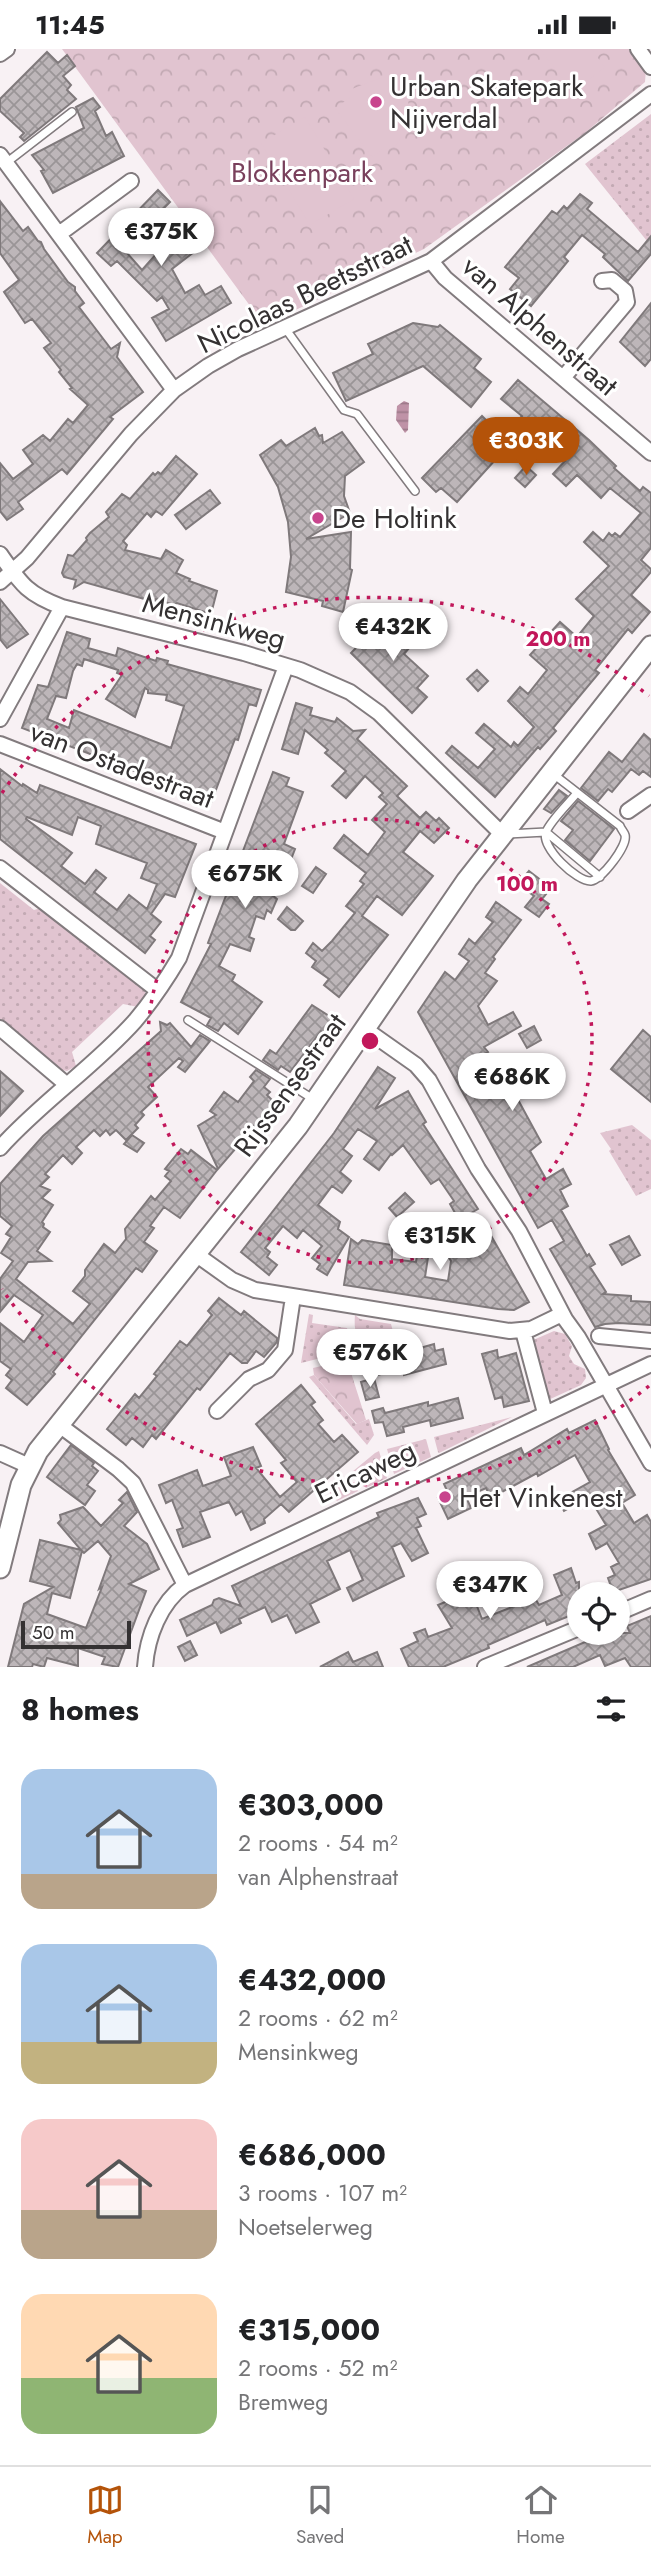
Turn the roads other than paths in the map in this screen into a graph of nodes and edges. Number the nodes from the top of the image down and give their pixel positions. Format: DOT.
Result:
graph roads {
  1 [pos="7,49"];
  2 [pos="638,49"];
  3 [pos="0,54"];
  4 [pos="651,67"];
  5 [pos="651,94"];
  6 [pos="72,112"];
  7 [pos="3,159"];
  8 [pos="131,181"];
  9 [pos="59,234"];
  10 [pos="430,261"];
  11 [pos="602,281"];
  12 [pos="285,328"];
  13 [pos="563,378"];
  14 [pos="174,390"];
  15 [pos="651,453"];
  16 [pos="415,491"];
  17 [pos="0,555"];
  18 [pos="13,572"];
  19 [pos="0,582"];
  20 [pos="62,607"];
  21 [pos="651,646"];
  22 [pos="286,666"];
  23 [pos="0,719"];
  24 [pos="0,744"];
  25 [pos="552,772"];
  26 [pos="577,793"];
  27 [pos="651,795"];
  28 [pos="628,811"];
  29 [pos="225,832"];
  30 [pos="545,832"];
  31 [pos="503,835"];
  32 [pos="0,869"];
  33 [pos="600,877"];
  34 [pos="158,990"];
  35 [pos="188,1020"];
  36 [pos="0,1028"];
  37 [pos="365,1029"];
  38 [pos="65,1084"];
  39 [pos="317,1101"];
  40 [pos="0,1148"];
  41 [pos="197,1255"];
  42 [pos="293,1297"];
  43 [pos="562,1314"];
  44 [pos="523,1331"];
  45 [pos="599,1336"];
  46 [pos="651,1341"];
  47 [pos="651,1364"];
  48 [pos="606,1385"];
  49 [pos="217,1411"];
  50 [pos="545,1413"];
  51 [pos="58,1424"];
  52 [pos="0,1453"];
  53 [pos="651,1463"];
  54 [pos="29,1466"];
  55 [pos="0,1568"];
  56 [pos="185,1585"];
  57 [pos="651,1599"];
  58 [pos="630,1608"];
  59 [pos="567,1634"];
  60 [pos="145,1667"];
  61 [pos="485,1667"];
  1 -- 3 [label="street"];
  2 -- 4 [label="street"];
  5 -- 10 [label="street, Nicolaas Beetsstraat"];
  6 -- 7 [label="lane"];
  7 -- 9 [label="street"];
  8 -- 9 [label="street"];
  9 -- 14 [label="street"];
  10 -- 12 [label="street, Nicolaas Beetsstraat"];
  10 -- 13 [label="street, van Alphenstraat"];
  11 -- 13 [label="street"];
  12 -- 14 [label="street, Nicolaas Beetsstraat"];
  12 -- 16 [label="lane"];
  13 -- 15 [label="street, van Alphenstraat"];
  14 -- 18 [label="street, Nicolaas Beetsstraat"];
  17 -- 18 [label="street, Mensinkweg"];
  18 -- 19 [label="street, Nicolaas Beetsstraat"];
  18 -- 20 [label="street, Mensinkweg"];
  20 -- 22 [label="street, Mensinkweg"];
  20 -- 23 [label="street"];
  21 -- 25 [label="main road, Rijssensestraat"];
  22 -- 29 [label="street"];
  22 -- 31 [label="street, Mensinkweg"];
  24 -- 29 [label="street, van Ostadestraat"];
  25 -- 26 [label="lane"];
  25 -- 31 [label="main road, Rijssensestraat"];
  26 -- 30 [label="lane"];
  26 -- 33 [label="lane"];
  27 -- 28 [label="street"];
  29 -- 34 [label="street"];
  30 -- 31 [label="lane"];
  30 -- 33 [label="lane"];
  30 -- 33 [label="lane"];
  31 -- 37 [label="main road, Rijssensestraat"];
  32 -- 34 [label="street"];
  34 -- 38 [label="street"];
  35 -- 39 [label="lane"];
  36 -- 38 [label="street"];
  37 -- 39 [label="main road, Rijssensestraat"];
  37 -- 43 [label="street"];
  38 -- 40 [label="street"];
  39 -- 41 [label="main road, Rijssensestraat"];
  41 -- 42 [label="street"];
  41 -- 51 [label="main road, Rijssensestraat"];
  42 -- 44 [label="street"];
  42 -- 49 [label="street"];
  43 -- 44 [label="street"];
  43 -- 48 [label="street"];
  44 -- 50 [label="street"];
  45 -- 46 [label="street"];
  47 -- 48 [label="street, Ericaweg"];
  48 -- 50 [label="street, Ericaweg"];
  48 -- 53 [label="street"];
  50 -- 56 [label="street, Ericaweg"];
  51 -- 54 [label="main road, Rijssensestraat"];
  51 -- 56 [label="street"];
  52 -- 54 [label="street"];
  54 -- 55 [label="main road, Rijssensestraat"];
  56 -- 60 [label="street, Ericaweg"];
  57 -- 58 [label="street"];
  59 -- 61 [label="street"];
}
